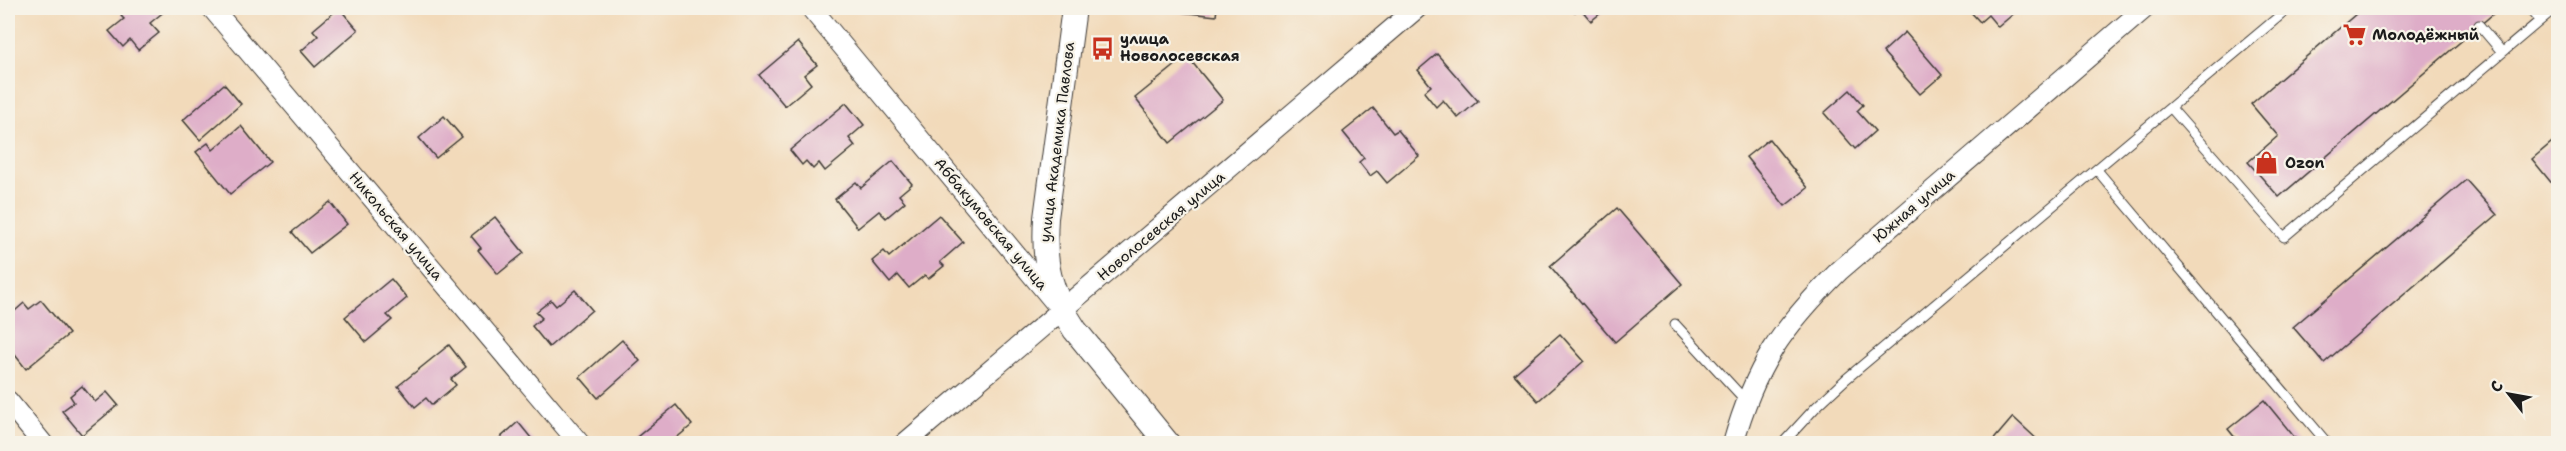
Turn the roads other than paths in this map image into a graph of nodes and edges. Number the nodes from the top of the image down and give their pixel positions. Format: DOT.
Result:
graph roads {
  1 [pos="212,8"];
  2 [pos="811,8"];
  3 [pos="1074,8"];
  4 [pos="1417,8"];
  5 [pos="2145,8"];
  6 [pos="2289,8"];
  7 [pos="2529,8"];
  8 [pos="2555,8"];
  9 [pos="2540,21"];
  10 [pos="2479,25"];
  11 [pos="2502,51"];
  12 [pos="2171,108"];
  13 [pos="2097,170"];
  14 [pos="1062,310"];
  15 [pos="1675,324"];
  16 [pos="8,400"];
  17 [pos="1746,401"];
  18 [pos="43,444"];
  19 [pos="580,444"];
  20 [pos="904,444"];
  21 [pos="1168,444"];
  22 [pos="1733,444"];
  23 [pos="1782,444"];
  24 [pos="2328,444"];
  1 -- 19 [label="street, Никольская улица"];
  2 -- 14 [label="street, Аббакумовская улица"];
  3 -- 14 [label="street, улица Академика Павлова"];
  4 -- 14 [label="street, Новолосевская улица"];
  5 -- 17 [label="street, Южная улица"];
  6 -- 12 [label="lane"];
  7 -- 9 [label="lane"];
  8 -- 9 [label="lane"];
  9 -- 11 [label="lane"];
  10 -- 11 [label="lane"];
  11 -- 12 [label="lane"];
  12 -- 13 [label="lane"];
  13 -- 23 [label="lane"];
  13 -- 24 [label="lane"];
  14 -- 20 [label="street, Новолосевская улица"];
  14 -- 21 [label="street, Аббакумовская улица"];
  15 -- 17 [label="lane"];
  16 -- 18 [label="street"];
  17 -- 22 [label="street, Южная улица"];
}
